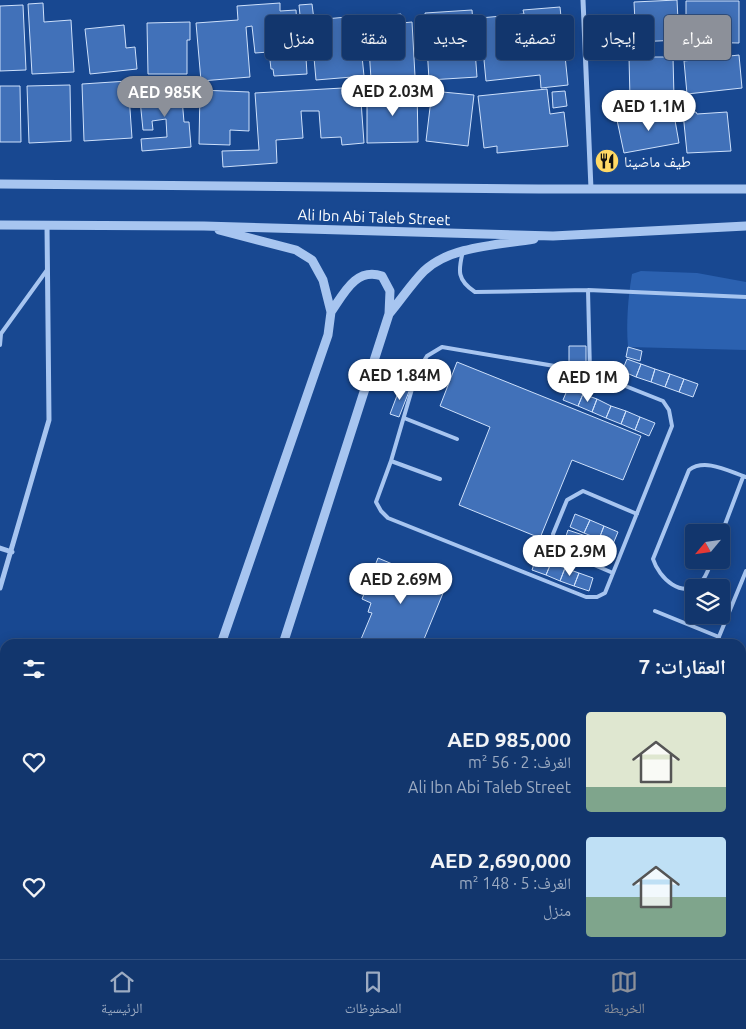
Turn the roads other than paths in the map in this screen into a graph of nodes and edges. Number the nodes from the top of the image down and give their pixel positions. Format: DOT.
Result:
graph roads {
  1 [pos="583,0"];
  2 [pos="0,184"];
  3 [pos="744,187"];
  4 [pos="591,190"];
  5 [pos="0,225"];
  6 [pos="47,225"];
  7 [pos="204,226"];
  8 [pos="746,226"];
  9 [pos="553,236"];
  10 [pos="463,251"];
  11 [pos="47,269"];
  12 [pos="588,290"];
  13 [pos="746,297"];
  14 [pos="331,312"];
  15 [pos="390,314"];
  16 [pos="1,334"];
  17 [pos="0,345"];
  18 [pos="590,372"];
  19 [pos="404,418"];
  20 [pos="457,440"];
  21 [pos="391,461"];
  22 [pos="745,477"];
  23 [pos="440,480"];
  24 [pos="637,514"];
  25 [pos="726,524"];
  26 [pos="0,548"];
  27 [pos="12,552"];
  28 [pos="707,569"];
  29 [pos="746,571"];
  30 [pos="613,573"];
  31 [pos="0,588"];
  32 [pos="655,611"];
  33 [pos="719,637"];
  34 [pos="223,639"];
  35 [pos="285,639"];
  1 -- 4 [label="street"];
  2 -- 4 [label="street, Ali Ibn Abi Taleb Street"];
  3 -- 4 [label="street, Ali Ibn Abi Taleb Street"];
  5 -- 6 [label="street, Ali Ibn Abi Taleb Street"];
  6 -- 7 [label="street, Ali Ibn Abi Taleb Street"];
  6 -- 11 [label="street"];
  7 -- 9 [label="street, Ali Ibn Abi Taleb Street"];
  7 -- 14 [label="street"];
  8 -- 9 [label="street, Ali Ibn Abi Taleb Street"];
  9 -- 10 [label="street"];
  10 -- 12 [label="lane"];
  10 -- 15 [label="street"];
  11 -- 16 [label="lane"];
  11 -- 27 [label="street"];
  12 -- 13 [label="lane"];
  12 -- 18 [label="lane"];
  14 -- 15 [label="street"];
  14 -- 34 [label="street"];
  15 -- 35 [label="street"];
  16 -- 17 [label="lane"];
  18 -- 19 [label="lane"];
  18 -- 24 [label="lane"];
  19 -- 20 [label="lane"];
  19 -- 21 [label="lane"];
  21 -- 23 [label="lane"];
  21 -- 30 [label="lane"];
  22 -- 25 [label="lane"];
  22 -- 28 [label="lane"];
  24 -- 30 [label="lane"];
  24 -- 30 [label="lane"];
  26 -- 27 [label="street"];
  27 -- 31 [label="street"];
  29 -- 33 [label="lane"];
  32 -- 33 [label="lane"];
}
